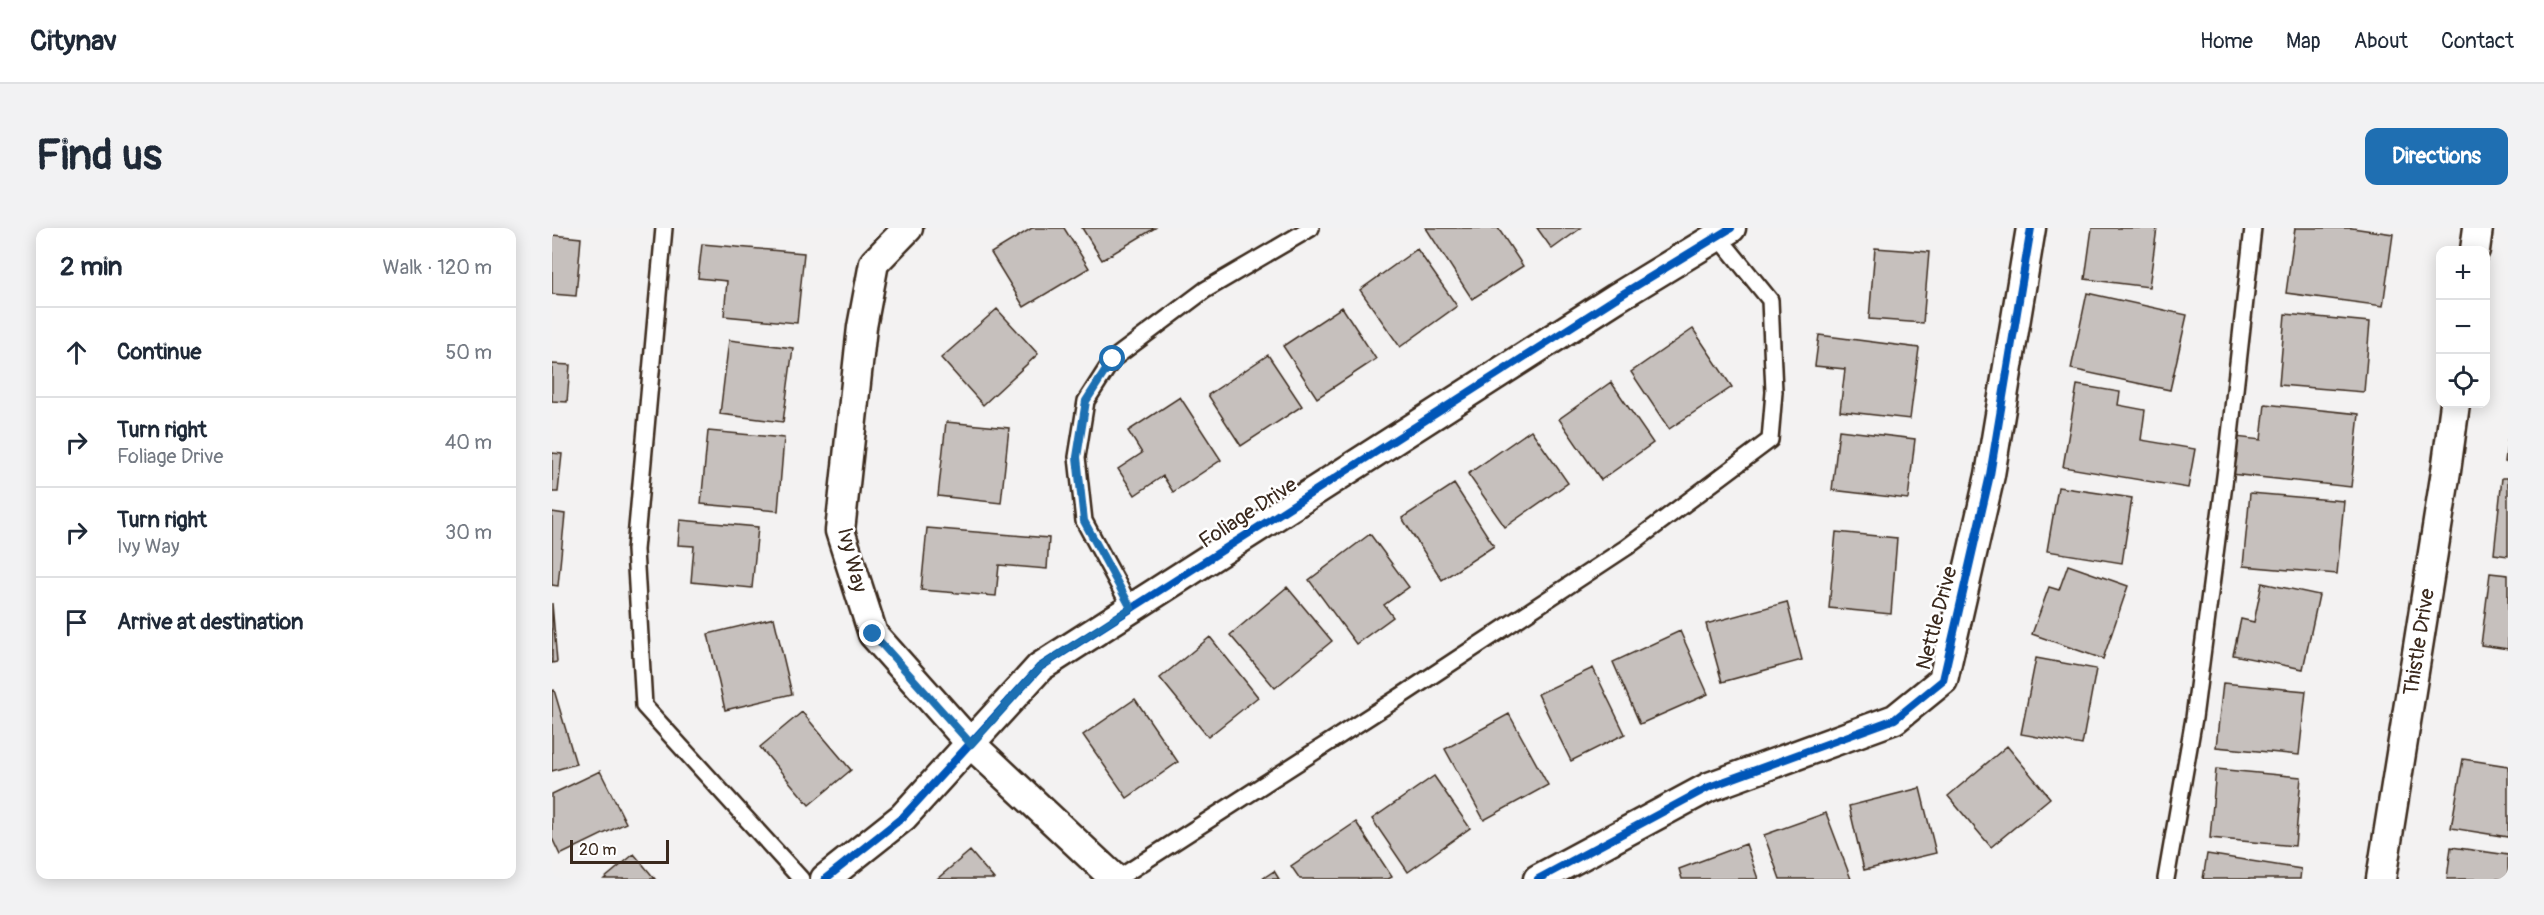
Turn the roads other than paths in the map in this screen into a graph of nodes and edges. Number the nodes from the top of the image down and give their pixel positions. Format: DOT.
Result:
graph roads {
  1 [pos="664,228"];
  2 [pos="908,228"];
  3 [pos="1311,228"];
  4 [pos="2031,228"];
  5 [pos="2253,228"];
  6 [pos="2478,228"];
  7 [pos="1725,232"];
  8 [pos="2476,246"];
  9 [pos="2454,408"];
  10 [pos="1131,608"];
  11 [pos="971,744"];
  12 [pos="801,879"];
  13 [pos="825,879"];
  14 [pos="1116,879"];
  15 [pos="1538,879"];
  16 [pos="2166,879"];
  17 [pos="2381,879"];
  1 -- 12 [label="lane"];
  2 -- 11 [label="street, Ivy Way"];
  3 -- 10 [label="lane"];
  4 -- 15 [label="street, Nettle Drive"];
  5 -- 16 [label="lane"];
  6 -- 8 [label="street"];
  7 -- 10 [label="street, Foliage Drive"];
  7 -- 14 [label="lane"];
  9 -- 17 [label="street, Thistle Drive"];
  10 -- 11 [label="street, Foliage Drive"];
  11 -- 13 [label="street, Foliage Drive"];
  11 -- 14 [label="street, Ivy Way"];
}
